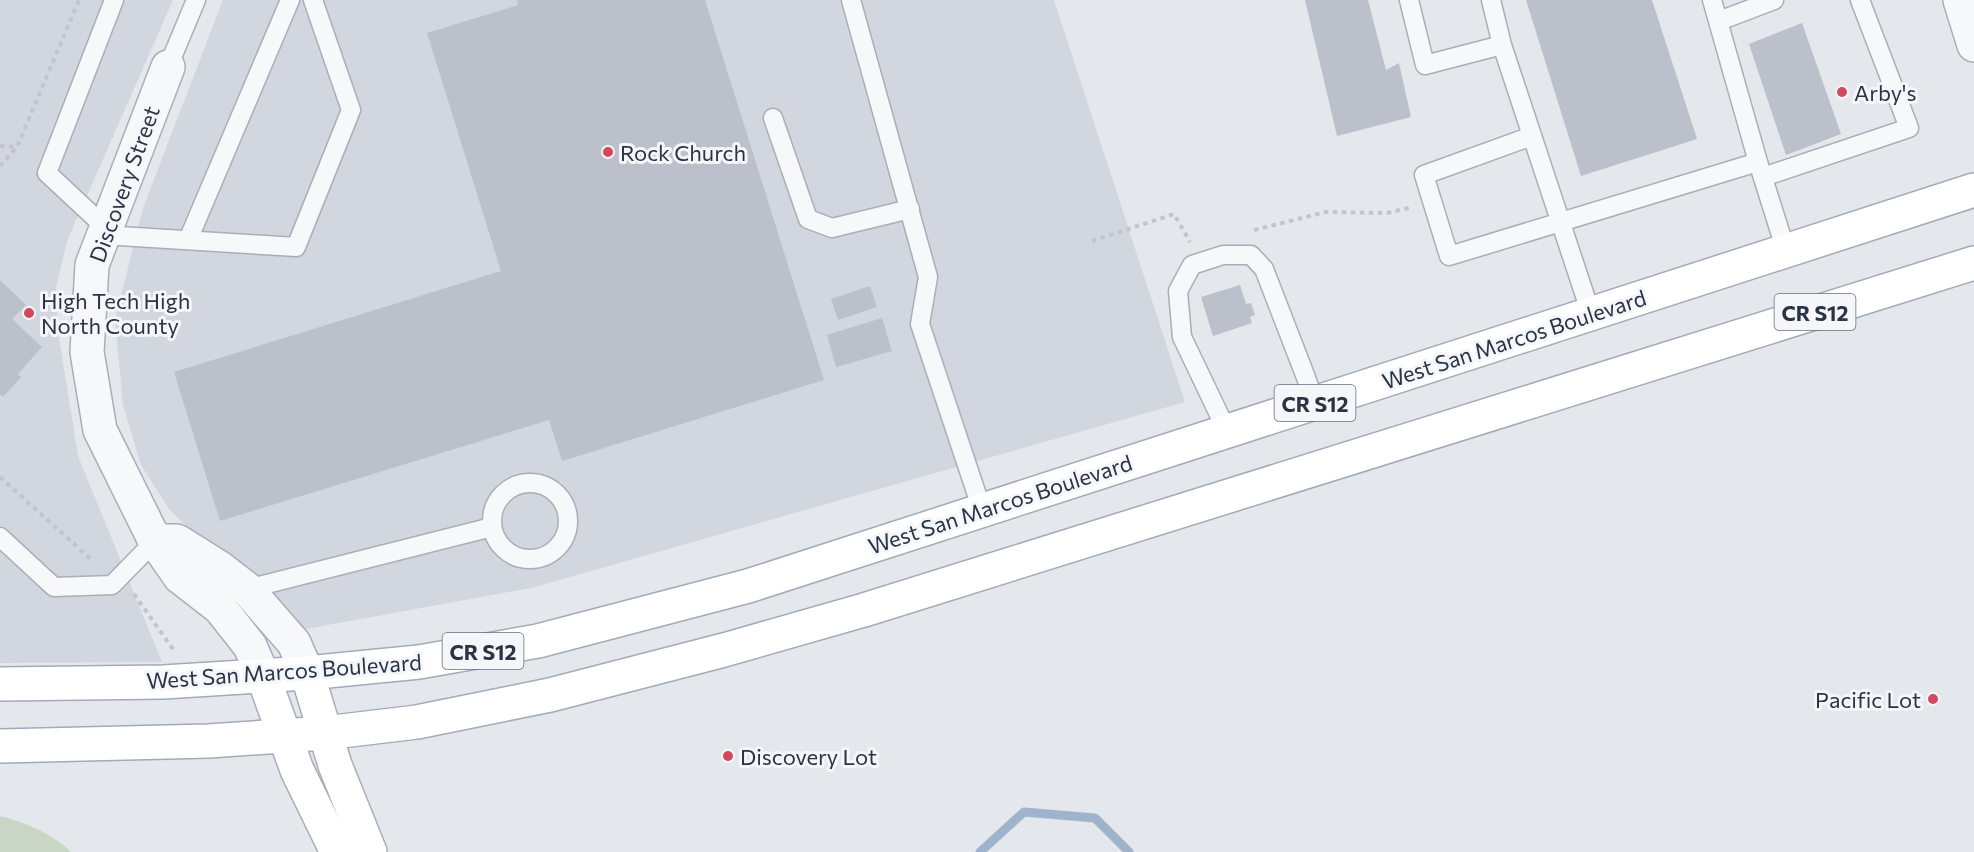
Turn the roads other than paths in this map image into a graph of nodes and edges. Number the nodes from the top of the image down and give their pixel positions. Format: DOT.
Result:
graph roads {
  1 [pos="114,0"];
  2 [pos="196,0"];
  3 [pos="290,0"];
  4 [pos="314,0"];
  5 [pos="851,0"];
  6 [pos="1409,0"];
  7 [pos="1491,0"];
  8 [pos="1712,0"];
  9 [pos="1773,0"];
  10 [pos="1860,0"];
  11 [pos="1960,0"];
  12 [pos="1719,21"];
  13 [pos="1502,45"];
  14 [pos="1974,45"];
  15 [pos="168,67"];
  16 [pos="773,118"];
  17 [pos="1532,136"];
  18 [pos="1760,170"];
  19 [pos="1974,190"];
  20 [pos="910,209"];
  21 [pos="1561,222"];
  22 [pos="105,232"];
  23 [pos="188,240"];
  24 [pos="1786,251"];
  25 [pos="1974,262"];
  26 [pos="1591,314"];
  27 [pos="1314,403"];
  28 [pos="1227,431"];
  29 [pos="982,510"];
  30 [pos="492,527"];
  31 [pos="0,537"];
  32 [pos="155,541"];
  33 [pos="247,590"];
  34 [pos="307,673"];
  35 [pos="263,676"];
  36 [pos="0,684"];
  37 [pos="325,733"];
  38 [pos="285,736"];
  39 [pos="0,746"];
  40 [pos="337,852"];
  41 [pos="370,852"];
  1 -- 22 [label="lane"];
  2 -- 15 [label="lane"];
  3 -- 23 [label="lane"];
  4 -- 23 [label="lane"];
  5 -- 20 [label="lane"];
  6 -- 13 [label="lane"];
  7 -- 13 [label="lane"];
  8 -- 12 [label="lane"];
  9 -- 12 [label="lane"];
  10 -- 18 [label="lane"];
  11 -- 14 [label="street"];
  12 -- 18 [label="lane"];
  13 -- 17 [label="lane"];
  15 -- 22 [label="street, Discovery Street"];
  16 -- 20 [label="lane"];
  17 -- 21 [label="lane"];
  17 -- 21 [label="lane"];
  18 -- 21 [label="lane"];
  18 -- 24 [label="lane"];
  19 -- 24 [label="main road, West San Marcos Boulevard / CR S12"];
  20 -- 29 [label="lane"];
  21 -- 26 [label="lane"];
  22 -- 23 [label="lane"];
  22 -- 32 [label="street, Discovery Street"];
  24 -- 26 [label="main road, West San Marcos Boulevard / CR S12"];
  25 -- 37 [label="main road, CR S12"];
  26 -- 27 [label="main road, West San Marcos Boulevard / CR S12"];
  27 -- 28 [label="main road, West San Marcos Boulevard / CR S12"];
  27 -- 28 [label="lane"];
  28 -- 29 [label="main road, West San Marcos Boulevard / CR S12"];
  29 -- 34 [label="main road, West San Marcos Boulevard / CR S12"];
  30 -- 30 [label="lane"];
  30 -- 33 [label="lane"];
  31 -- 32 [label="lane"];
  32 -- 33 [label="street"];
  32 -- 35 [label="street, Discovery Street"];
  33 -- 34 [label="street"];
  34 -- 35 [label="main road, West San Marcos Boulevard / CR S12"];
  34 -- 37 [label="main road"];
  35 -- 36 [label="main road, West San Marcos Boulevard / CR S12"];
  35 -- 38 [label="main road, Discovery Street"];
  37 -- 38 [label="main road, CR S12"];
  37 -- 41 [label="main road"];
  38 -- 39 [label="main road, CR S12"];
  38 -- 40 [label="main road, Discovery Street"];
}
